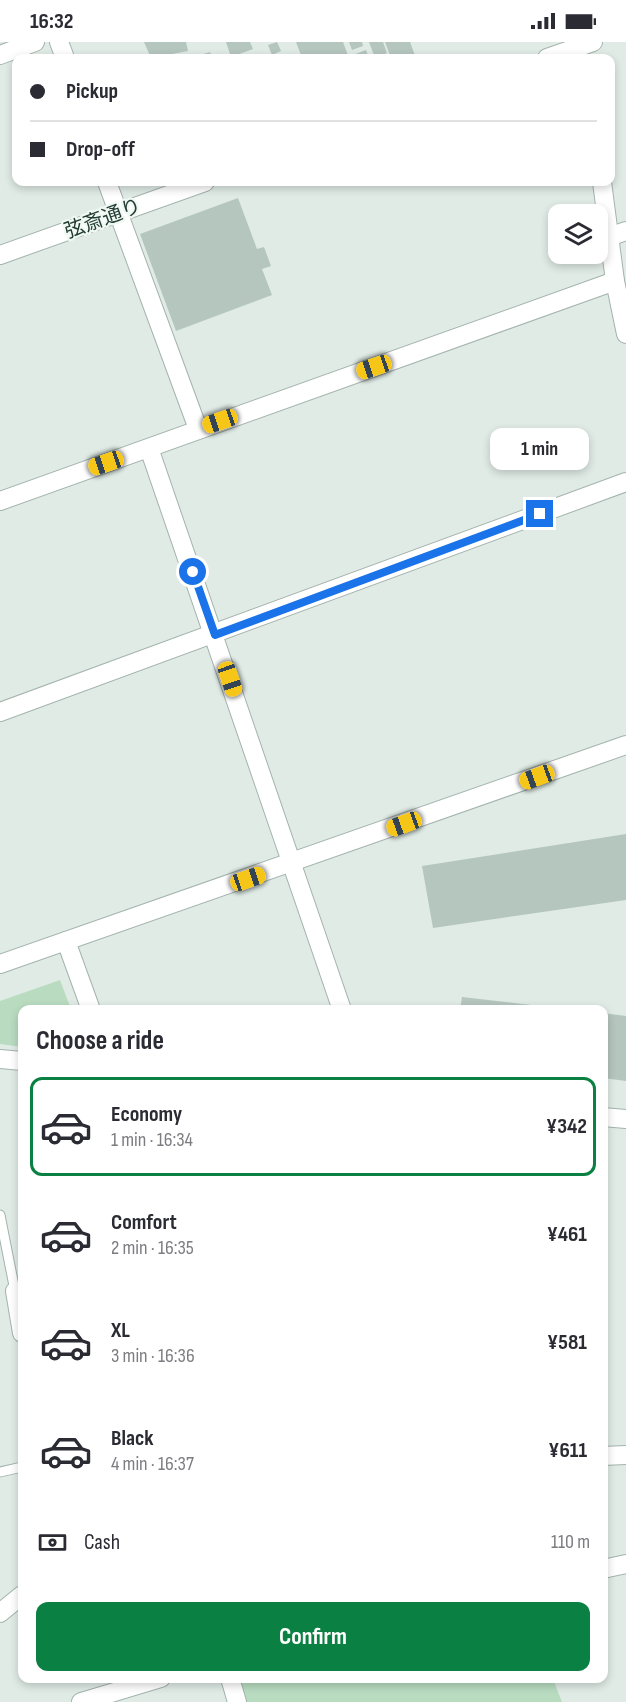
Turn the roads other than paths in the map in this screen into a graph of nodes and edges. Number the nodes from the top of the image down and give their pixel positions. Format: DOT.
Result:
graph roads {
  1 [pos="36,42"];
  2 [pos="588,47"];
  3 [pos="562,54"];
  4 [pos="0,55"];
  5 [pos="108,186"];
  6 [pos="194,186"];
  7 [pos="603,186"];
  8 [pos="118,213"];
  9 [pos="617,234"];
  10 [pos="0,255"];
  11 [pos="615,281"];
  12 [pos="626,334"];
  13 [pos="198,429"];
  14 [pos="149,448"];
  15 [pos="626,482"];
  16 [pos="0,501"];
  17 [pos="215,635"];
  18 [pos="0,712"];
  19 [pos="626,745"];
  20 [pos="292,863"];
  21 [pos="66,941"];
  22 [pos="0,964"];
  23 [pos="89,1005"];
  24 [pos="340,1005"];
  25 [pos="0,1059"];
  26 [pos="18,1061"];
  27 [pos="608,1117"];
  28 [pos="626,1119"];
  29 [pos="0,1215"];
  30 [pos="18,1286"];
  31 [pos="626,1455"];
  32 [pos="608,1456"];
  33 [pos="18,1468"];
  34 [pos="0,1472"];
  35 [pos="626,1564"];
  36 [pos="608,1568"];
  37 [pos="18,1598"];
  38 [pos="0,1613"];
  39 [pos="144,1683"];
  40 [pos="231,1683"];
  41 [pos="81,1702"];
  42 [pos="237,1702"];
  1 -- 4 [label="street"];
  2 -- 3 [label="street"];
  5 -- 8 [label="street"];
  6 -- 8 [label="street, 弦斎通り"];
  7 -- 9 [label="street"];
  8 -- 10 [label="street, 弦斎通り"];
  8 -- 13 [label="street"];
  9 -- 11 [label="street"];
  11 -- 12 [label="street"];
  11 -- 13 [label="street"];
  13 -- 14 [label="street"];
  14 -- 16 [label="street"];
  14 -- 17 [label="street"];
  15 -- 17 [label="street"];
  17 -- 18 [label="street"];
  17 -- 20 [label="street"];
  19 -- 20 [label="street"];
  20 -- 21 [label="street"];
  20 -- 24 [label="street"];
  21 -- 22 [label="street"];
  21 -- 23 [label="street"];
  25 -- 26 [label="street"];
  27 -- 28 [label="street"];
  29 -- 30 [label="lane"];
  31 -- 32 [label="street"];
  33 -- 34 [label="lane"];
  35 -- 36 [label="street"];
  37 -- 38 [label="street"];
  39 -- 41 [label="street"];
  40 -- 42 [label="street"];
}
